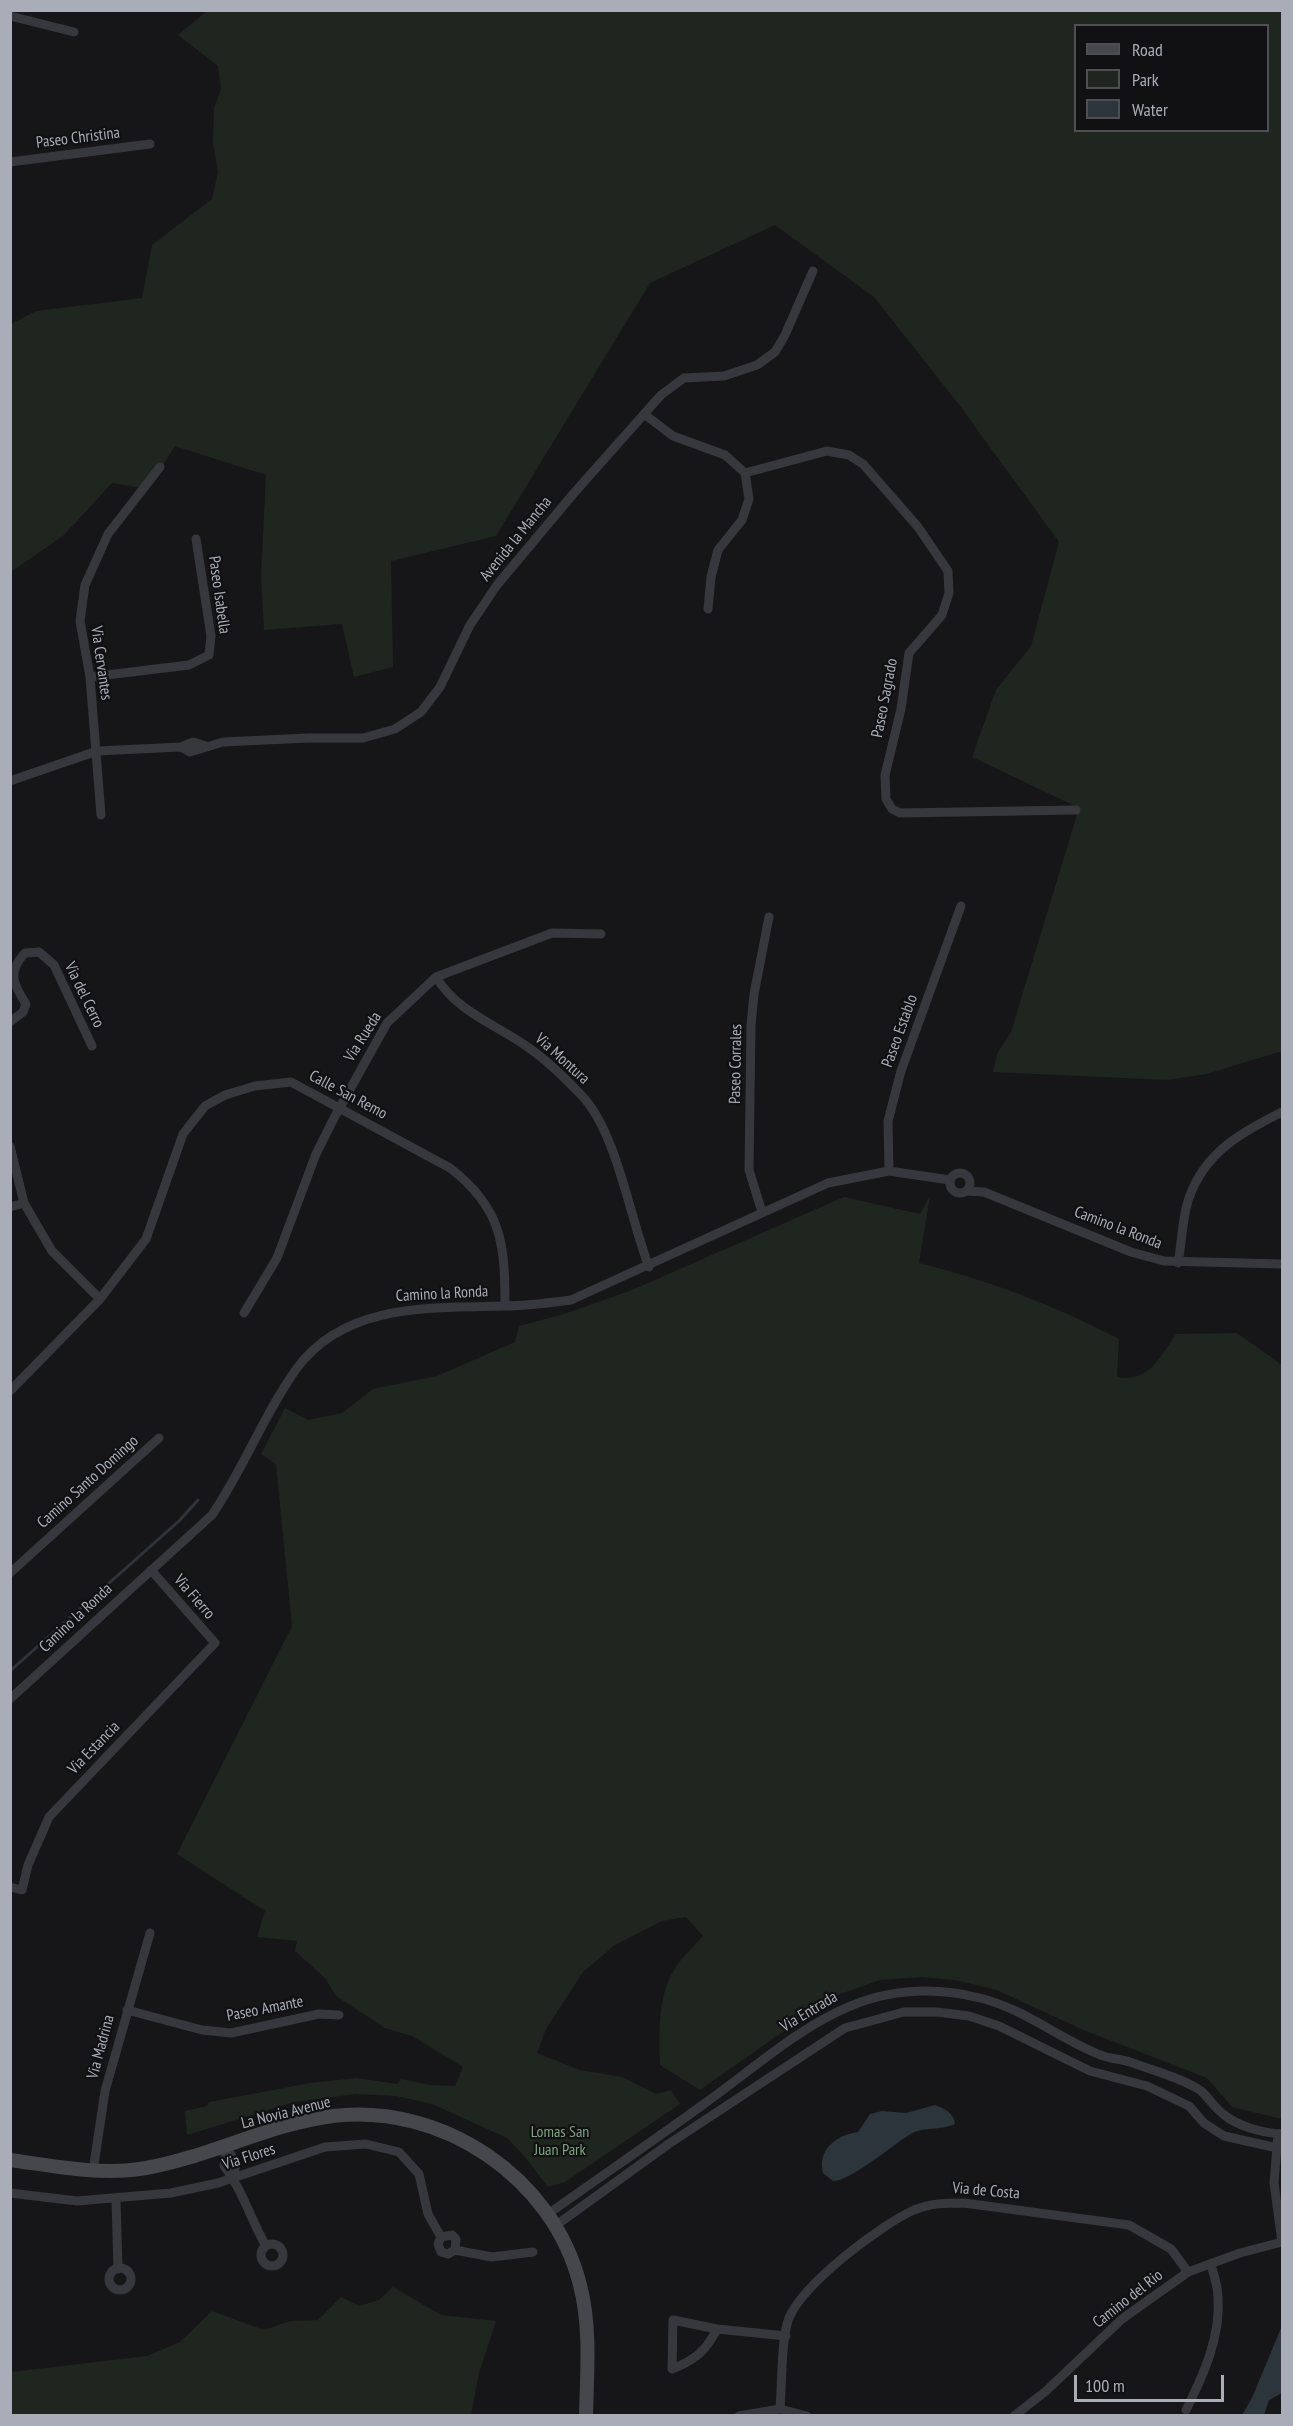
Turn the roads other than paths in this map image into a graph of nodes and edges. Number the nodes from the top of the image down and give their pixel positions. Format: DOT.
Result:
graph roads {
  1 [pos="10,16"];
  2 [pos="74,33"];
  3 [pos="150,144"];
  4 [pos="10,162"];
  5 [pos="813,271"];
  6 [pos="644,414"];
  7 [pos="160,467"];
  8 [pos="745,473"];
  9 [pos="196,539"];
  10 [pos="708,609"];
  11 [pos="90,677"];
  12 [pos="97,751"];
  13 [pos="10,781"];
  14 [pos="1076,810"];
  15 [pos="101,815"];
  16 [pos="961,906"];
  17 [pos="769,916"];
  18 [pos="601,934"];
  19 [pos="436,977"];
  20 [pos="10,1022"];
  21 [pos="92,1046"];
  22 [pos="339,1107"];
  23 [pos="1282,1112"];
  24 [pos="10,1146"];
  25 [pos="889,1171"];
  26 [pos="969,1179"];
  27 [pos="950,1180"];
  28 [pos="966,1191"];
  29 [pos="984,1192"];
  30 [pos="24,1203"];
  31 [pos="10,1207"];
  32 [pos="762,1212"];
  33 [pos="1178,1263"];
  34 [pos="1282,1264"];
  35 [pos="649,1266"];
  36 [pos="100,1299"];
  37 [pos="505,1306"];
  38 [pos="244,1313"];
  39 [pos="10,1391"];
  40 [pos="159,1438"];
  41 [pos="151,1569"];
  42 [pos="10,1573"];
  43 [pos="215,1643"];
  44 [pos="10,1699"];
  45 [pos="10,1887"];
  46 [pos="150,1934"];
  47 [pos="127,2010"];
  48 [pos="339,2015"];
  49 [pos="1124,2060"];
  50 [pos="1119,2079"];
  51 [pos="698,2108"];
  52 [pos="1217,2108"];
  53 [pos="706,2119"];
  54 [pos="1204,2124"];
  55 [pos="1280,2134"];
  56 [pos="226,2146"];
  57 [pos="1279,2149"];
  58 [pos="10,2160"];
  59 [pos="93,2171"];
  60 [pos="233,2178"];
  61 [pos="10,2193"];
  62 [pos="116,2199"];
  63 [pos="552,2220"];
  64 [pos="441,2237"];
  65 [pos="1282,2242"];
  66 [pos="266,2246"];
  67 [pos="455,2250"];
  68 [pos="533,2252"];
  69 [pos="1211,2265"];
  70 [pos="118,2269"];
  71 [pos="1188,2272"];
  72 [pos="717,2329"];
  73 [pos="786,2336"];
  74 [pos="780,2409"];
  75 [pos="1186,2410"];
  76 [pos="586,2415"];
  77 [pos="739,2415"];
  78 [pos="807,2415"];
  79 [pos="1014,2415"];
  1 -- 2 [label="street"];
  3 -- 4 [label="street, Paseo Christina"];
  5 -- 6 [label="street, Avenida la Mancha"];
  6 -- 8 [label="street"];
  6 -- 12 [label="street, Avenida la Mancha"];
  7 -- 11 [label="street, Via Cervantes"];
  8 -- 10 [label="street"];
  8 -- 14 [label="street, Paseo Sagrado"];
  9 -- 11 [label="street, Paseo Isabella"];
  11 -- 12 [label="street, Via Cervantes"];
  12 -- 13 [label="street, Avenida la Mancha"];
  12 -- 15 [label="street, Via Cervantes"];
  16 -- 25 [label="street, Paseo Establo"];
  17 -- 32 [label="street, Paseo Corrales"];
  18 -- 19 [label="street, Via Rueda"];
  19 -- 22 [label="street, Via Rueda"];
  19 -- 35 [label="street, Via Montura"];
  20 -- 21 [label="street, Via del Cerro"];
  22 -- 36 [label="street, Calle San Remo"];
  22 -- 37 [label="street, Calle San Remo"];
  22 -- 38 [label="street, Via Rueda"];
  23 -- 33 [label="street"];
  24 -- 30 [label="street"];
  25 -- 27 [label="street, Camino la Ronda"];
  25 -- 32 [label="street, Camino la Ronda"];
  26 -- 27 [label="street, Camino la Ronda"];
  26 -- 28 [label="street"];
  26 -- 29 [label="street, Camino la Ronda"];
  27 -- 28 [label="street, Camino la Ronda"];
  28 -- 29 [label="street, Camino la Ronda"];
  29 -- 33 [label="street, Camino la Ronda"];
  30 -- 31 [label="street"];
  30 -- 36 [label="street"];
  32 -- 35 [label="street, Camino la Ronda"];
  33 -- 34 [label="street, Camino la Ronda"];
  35 -- 37 [label="street, Camino la Ronda"];
  36 -- 39 [label="street, Calle San Remo"];
  37 -- 41 [label="street, Camino la Ronda"];
  40 -- 42 [label="street, Camino Santo Domingo"];
  41 -- 43 [label="street, Via Fierro"];
  41 -- 44 [label="street, Camino la Ronda"];
  43 -- 45 [label="street, Via Estancia"];
  46 -- 47 [label="street, Via Madrina"];
  47 -- 48 [label="street, Paseo Amante"];
  47 -- 59 [label="street, Via Madrina"];
  49 -- 50 [label="street"];
  49 -- 51 [label="street, Via Entrada"];
  49 -- 52 [label="street, Via Entrada"];
  50 -- 53 [label="street, Via Entrada"];
  50 -- 54 [label="street, Via Entrada"];
  51 -- 53 [label="street"];
  51 -- 63 [label="street, Via Entrada"];
  52 -- 54 [label="street"];
  52 -- 55 [label="street, Via Entrada"];
  53 -- 63 [label="street, Via Entrada"];
  54 -- 57 [label="street, Via Entrada"];
  55 -- 57 [label="street, Camino del Rio"];
  56 -- 59 [label="main road, La Novia Avenue"];
  56 -- 60 [label="street"];
  56 -- 63 [label="main road, La Novia Avenue"];
  57 -- 65 [label="street, Camino del Rio"];
  58 -- 59 [label="main road, La Novia Avenue"];
  60 -- 62 [label="street, Via Flores"];
  60 -- 64 [label="street, Via Flores"];
  60 -- 66 [label="street"];
  61 -- 62 [label="street, Via Flores"];
  62 -- 70 [label="street"];
  63 -- 76 [label="main road, La Novia Avenue"];
  64 -- 67 [label="street, Via Flores"];
  64 -- 67 [label="street, Via Flores"];
  65 -- 69 [label="street, Camino del Rio"];
  67 -- 68 [label="street, Via Flores"];
  69 -- 71 [label="street, Camino del Rio"];
  69 -- 75 [label="street"];
  71 -- 73 [label="street, Via de Costa"];
  71 -- 79 [label="street, Camino del Rio"];
  72 -- 72 [label="street"];
  72 -- 73 [label="street"];
  73 -- 74 [label="street, Via de Costa"];
  74 -- 77 [label="street"];
  74 -- 78 [label="street"];
}
